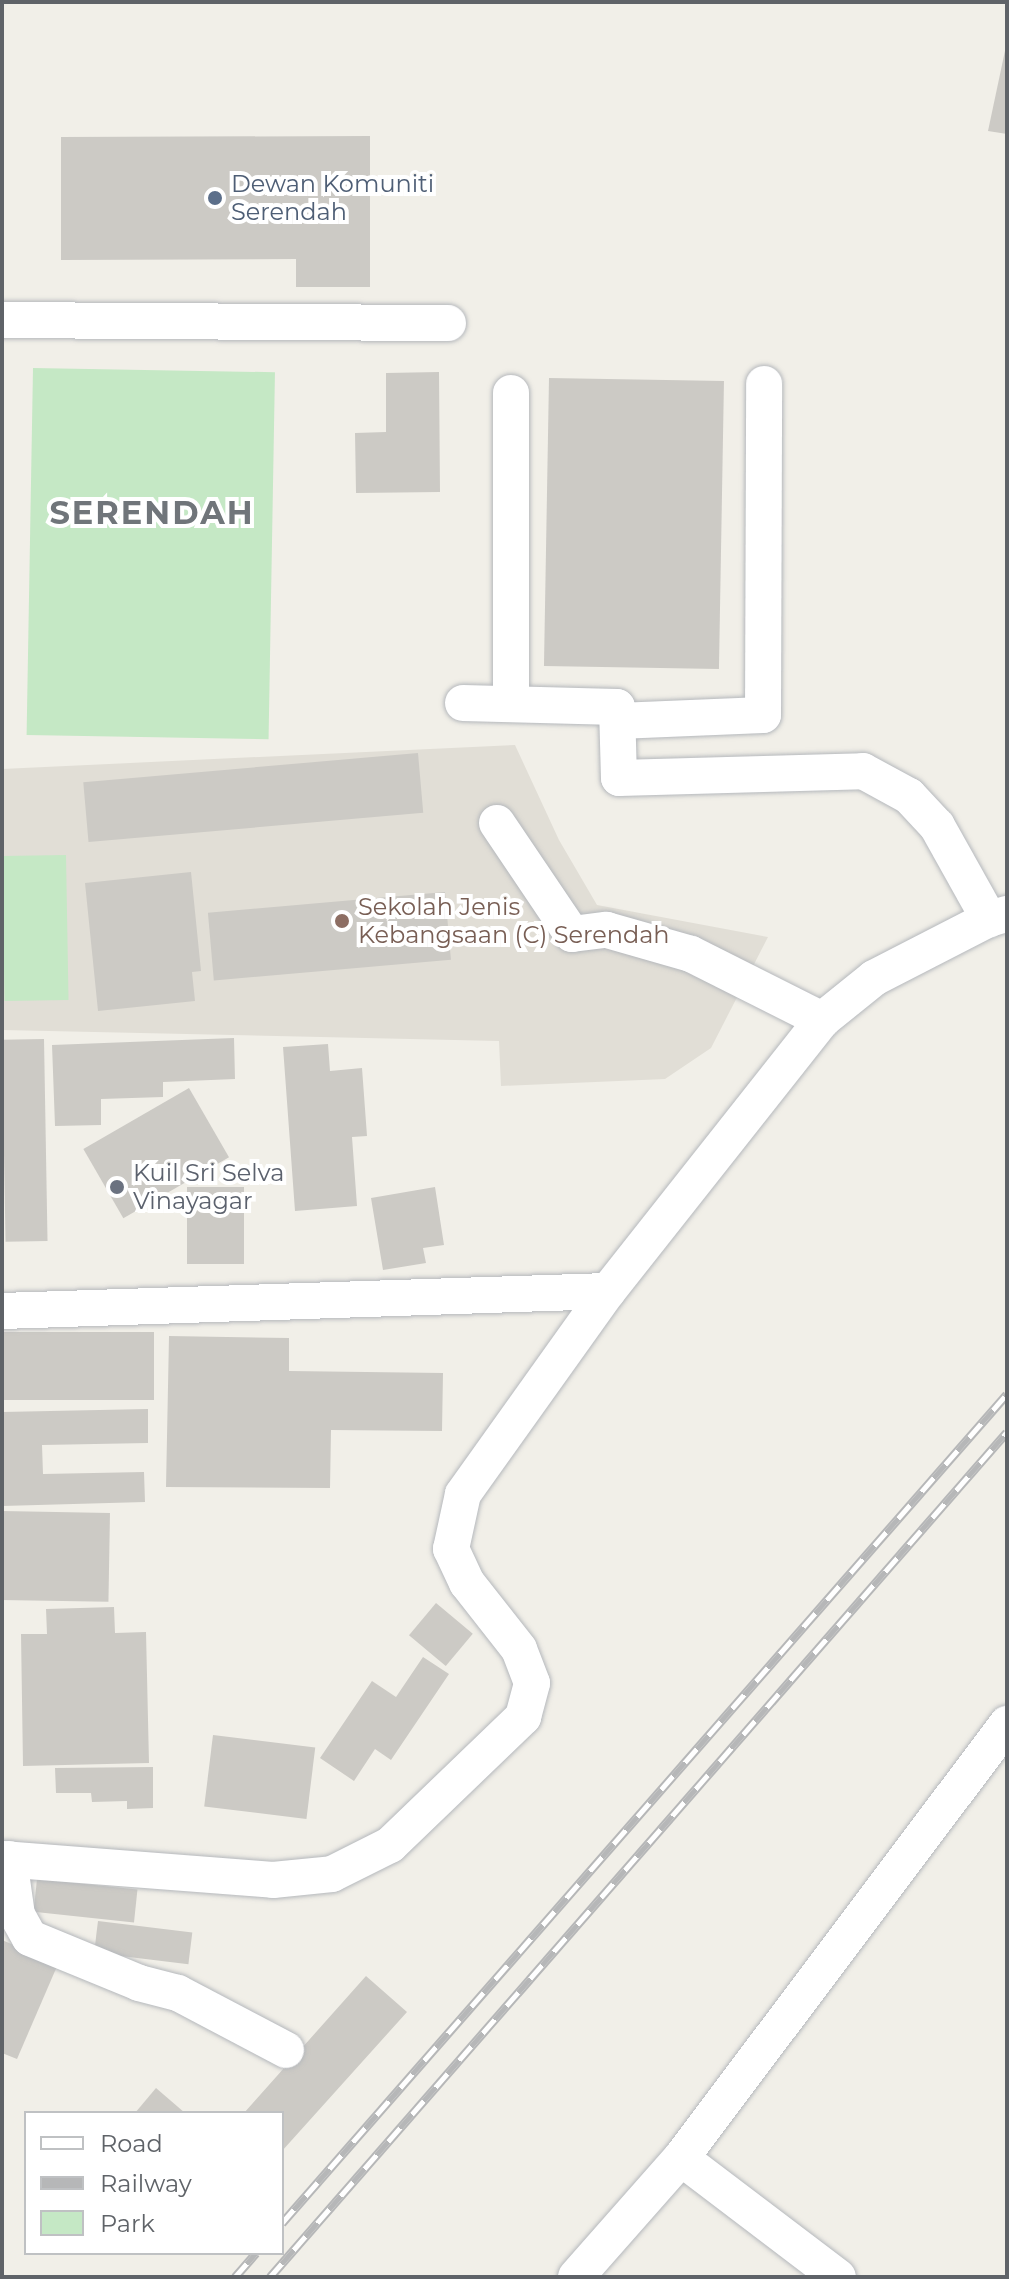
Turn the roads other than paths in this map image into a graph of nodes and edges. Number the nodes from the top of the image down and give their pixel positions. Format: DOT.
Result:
graph roads {
  1 [pos="2,320"];
  2 [pos="448,323"];
  3 [pos="764,384"];
  4 [pos="511,393"];
  5 [pos="463,703"];
  6 [pos="511,704"];
  7 [pos="618,721"];
  8 [pos="497,823"];
  9 [pos="998,917"];
  10 [pos="822,1020"];
  11 [pos="608,1291"];
  12 [pos="2,1311"];
  13 [pos="1007,1724"];
  14 [pos="6,1859"];
  15 [pos="286,2050"];
  16 [pos="681,2158"];
  17 [pos="576,2277"];
  18 [pos="838,2277"];
  1 -- 2 [label="street"];
  3 -- 7 [label="street"];
  4 -- 6 [label="street"];
  5 -- 6 [label="street"];
  6 -- 7 [label="street"];
  7 -- 9 [label="street"];
  8 -- 10 [label="street"];
  9 -- 10 [label="street"];
  10 -- 11 [label="street"];
  11 -- 12 [label="street"];
  11 -- 14 [label="street"];
  13 -- 16 [label="street"];
  14 -- 15 [label="street"];
  16 -- 17 [label="street"];
  16 -- 18 [label="street"];
}
